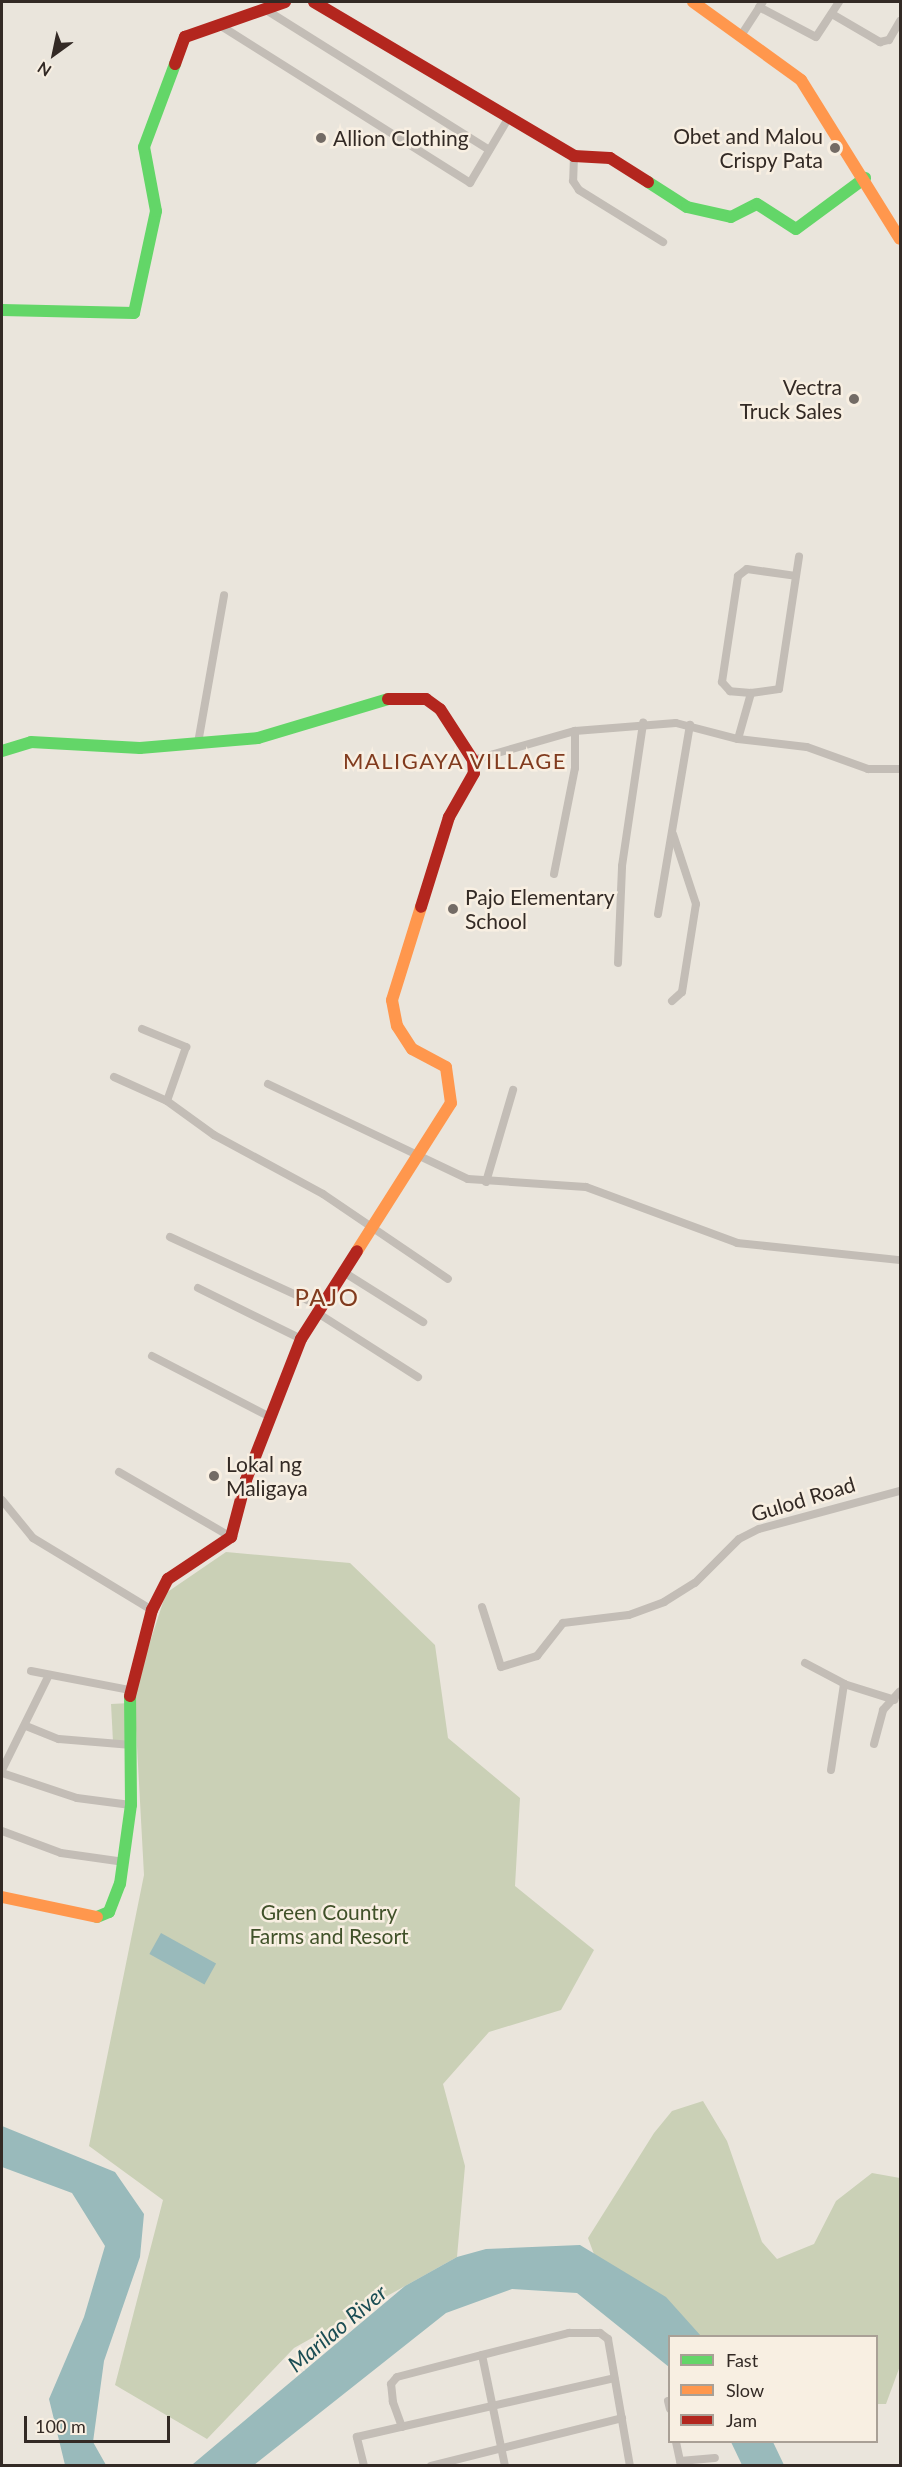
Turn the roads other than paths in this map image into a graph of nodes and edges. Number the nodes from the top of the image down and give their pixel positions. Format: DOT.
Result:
graph roads {
  1 [pos="285,2"];
  2 [pos="314,2"];
  3 [pos="693,2"];
  4 [pos="839,2"];
  5 [pos="761,4"];
  6 [pos="263,8"];
  7 [pos="832,14"];
  8 [pos="900,21"];
  9 [pos="216,23"];
  10 [pos="742,34"];
  11 [pos="509,117"];
  12 [pos="489,150"];
  13 [pos="574,156"];
  14 [pos="865,178"];
  15 [pos="900,239"];
  16 [pos="663,242"];
  17 [pos="2,310"];
  18 [pos="799,556"];
  19 [pos="796,576"];
  20 [pos="224,595"];
  21 [pos="751,693"];
  22 [pos="643,723"];
  23 [pos="690,725"];
  24 [pos="575,731"];
  25 [pos="738,739"];
  26 [pos="198,743"];
  27 [pos="2,751"];
  28 [pos="473,760"];
  29 [pos="900,769"];
  30 [pos="673,834"];
  31 [pos="554,874"];
  32 [pos="658,914"];
  33 [pos="618,963"];
  34 [pos="672,1001"];
  35 [pos="142,1029"];
  36 [pos="114,1077"];
  37 [pos="268,1084"];
  38 [pos="513,1090"];
  39 [pos="167,1101"];
  40 [pos="417,1159"];
  41 [pos="486,1182"];
  42 [pos="370,1226"];
  43 [pos="170,1237"];
  44 [pos="900,1260"];
  45 [pos="342,1271"];
  46 [pos="448,1279"];
  47 [pos="198,1288"];
  48 [pos="318,1309"];
  49 [pos="423,1322"];
  50 [pos="301,1339"];
  51 [pos="152,1356"];
  52 [pos="418,1377"];
  53 [pos="270,1417"];
  54 [pos="119,1472"];
  55 [pos="900,1491"];
  56 [pos="2,1500"];
  57 [pos="231,1537"];
  58 [pos="482,1607"];
  59 [pos="152,1610"];
  60 [pos="806,1663"];
  61 [pos="31,1671"];
  62 [pos="48,1677"];
  63 [pos="845,1684"];
  64 [pos="130,1690"];
  65 [pos="900,1691"];
  66 [pos="895,1700"];
  67 [pos="26,1726"];
  68 [pos="874,1744"];
  69 [pos="132,1745"];
  70 [pos="831,1770"];
  71 [pos="2,1772"];
  72 [pos="131,1804"];
  73 [pos="2,1831"];
  74 [pos="124,1862"];
  75 [pos="2,1897"];
  76 [pos="482,2355"];
  77 [pos="614,2378"];
  78 [pos="494,2405"];
  79 [pos="622,2418"];
  80 [pos="402,2427"];
  81 [pos="676,2443"];
  82 [pos="500,2446"];
  83 [pos="715,2458"];
  84 [pos="680,2464"];
  85 [pos="364,2466"];
  86 [pos="431,2466"];
  87 [pos="505,2466"];
  88 [pos="630,2466"];
  1 -- 6 [label="street"];
  2 -- 11 [label="street"];
  3 -- 10 [label="street"];
  4 -- 7 [label="street"];
  5 -- 7 [label="street"];
  5 -- 10 [label="street"];
  6 -- 9 [label="street"];
  6 -- 12 [label="street"];
  7 -- 8 [label="street"];
  9 -- 12 [label="street"];
  9 -- 17 [label="street"];
  10 -- 14 [label="street"];
  11 -- 12 [label="street"];
  11 -- 13 [label="street"];
  13 -- 14 [label="street"];
  13 -- 16 [label="street"];
  14 -- 15 [label="street"];
  18 -- 19 [label="street"];
  19 -- 21 [label="street"];
  19 -- 21 [label="street"];
  20 -- 26 [label="street"];
  21 -- 25 [label="street"];
  22 -- 23 [label="street"];
  22 -- 24 [label="street"];
  22 -- 33 [label="street"];
  23 -- 25 [label="street"];
  23 -- 30 [label="street"];
  24 -- 28 [label="street"];
  24 -- 31 [label="street"];
  25 -- 29 [label="street"];
  26 -- 27 [label="street"];
  26 -- 28 [label="street"];
  28 -- 40 [label="street"];
  30 -- 32 [label="street"];
  30 -- 34 [label="street"];
  35 -- 39 [label="street"];
  36 -- 39 [label="street"];
  37 -- 40 [label="street"];
  38 -- 41 [label="street"];
  39 -- 42 [label="street"];
  40 -- 41 [label="street"];
  40 -- 42 [label="street"];
  41 -- 44 [label="street"];
  42 -- 45 [label="street"];
  42 -- 46 [label="street"];
  43 -- 48 [label="street"];
  45 -- 48 [label="street"];
  45 -- 49 [label="street"];
  47 -- 50 [label="street"];
  48 -- 50 [label="street"];
  48 -- 52 [label="street"];
  50 -- 53 [label="street"];
  51 -- 53 [label="street"];
  53 -- 57 [label="street"];
  54 -- 57 [label="street"];
  55 -- 58 [label="street, Gulod Road"];
  56 -- 59 [label="street"];
  57 -- 59 [label="street"];
  59 -- 64 [label="street"];
  60 -- 63 [label="street"];
  61 -- 62 [label="street"];
  62 -- 64 [label="street"];
  62 -- 67 [label="street"];
  63 -- 66 [label="street"];
  63 -- 70 [label="street"];
  64 -- 69 [label="street"];
  65 -- 66 [label="street"];
  66 -- 68 [label="street"];
  67 -- 69 [label="street"];
  67 -- 71 [label="street"];
  69 -- 72 [label="street"];
  71 -- 72 [label="street"];
  72 -- 74 [label="street"];
  73 -- 74 [label="street"];
  74 -- 75 [label="street"];
  76 -- 77 [label="street"];
  76 -- 78 [label="street"];
  76 -- 80 [label="street"];
  77 -- 78 [label="street"];
  77 -- 79 [label="street"];
  78 -- 80 [label="street"];
  78 -- 82 [label="street"];
  79 -- 82 [label="street"];
  79 -- 88 [label="street"];
  80 -- 85 [label="street"];
  81 -- 84 [label="street"];
  82 -- 86 [label="street"];
  82 -- 87 [label="street"];
  83 -- 84 [label="street"];
}
